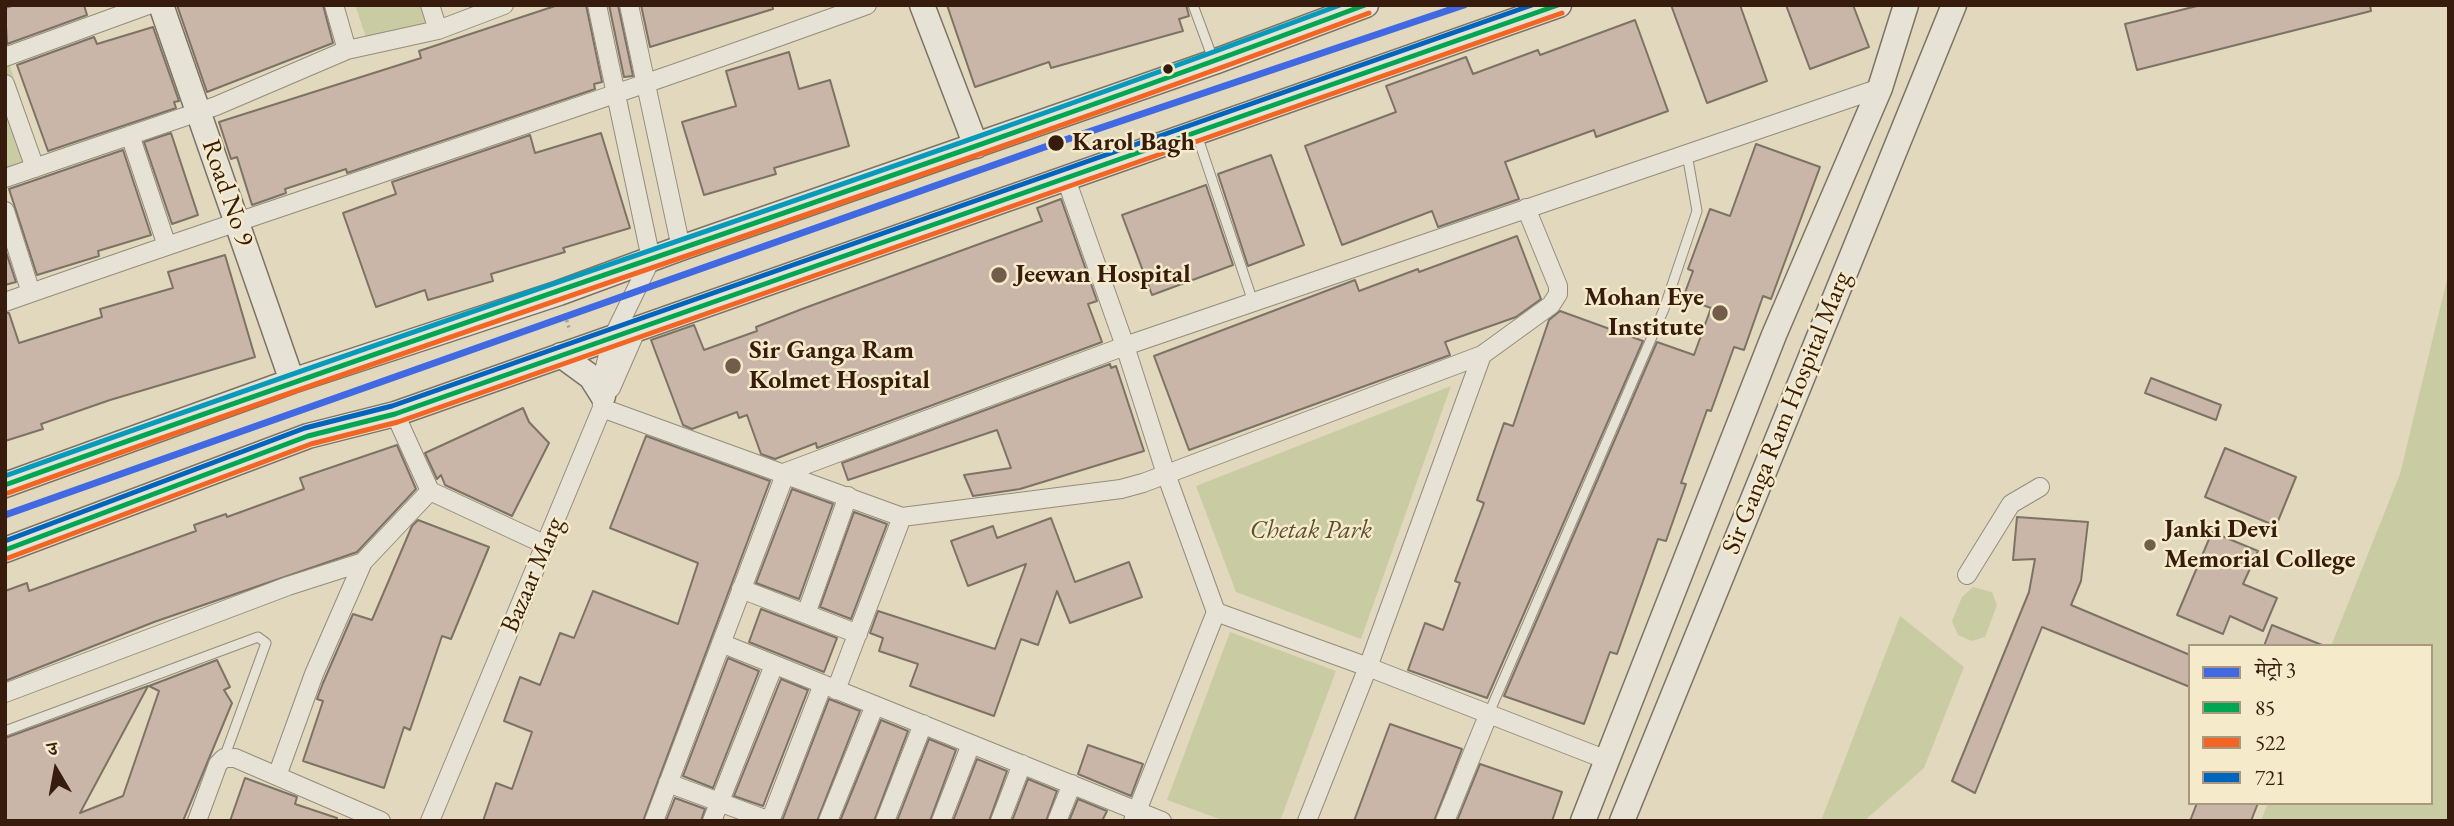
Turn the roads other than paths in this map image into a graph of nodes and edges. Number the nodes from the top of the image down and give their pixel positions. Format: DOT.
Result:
graph roads {
  1 [pos="148,5"];
  2 [pos="161,5"];
  3 [pos="334,5"];
  4 [pos="430,5"];
  5 [pos="505,5"];
  6 [pos="597,5"];
  7 [pos="629,5"];
  8 [pos="867,5"];
  9 [pos="922,5"];
  10 [pos="1193,5"];
  11 [pos="1559,5"];
  12 [pos="1906,5"];
  13 [pos="1954,5"];
  14 [pos="1359,7"];
  15 [pos="438,30"];
  16 [pos="347,50"];
  17 [pos="5,57"];
  18 [pos="1214,62"];
  19 [pos="5,84"];
  20 [pos="646,85"];
  21 [pos="1880,88"];
  22 [pos="615,94"];
  23 [pos="198,112"];
  24 [pos="1196,133"];
  25 [pos="130,135"];
  26 [pos="975,146"];
  27 [pos="1687,153"];
  28 [pos="35,168"];
  29 [pos="5,178"];
  30 [pos="1066,179"];
  31 [pos="1527,208"];
  32 [pos="5,211"];
  33 [pos="237,221"];
  34 [pos="167,246"];
  35 [pos="681,248"];
  36 [pos="650,259"];
  37 [pos="31,293"];
  38 [pos="5,302"];
  39 [pos="1253,302"];
  40 [pos="636,331"];
  41 [pos="612,339"];
  42 [pos="1125,346"];
  43 [pos="561,355"];
  44 [pos="1482,355"];
  45 [pos="292,381"];
  46 [pos="602,402"];
  47 [pos="395,414"];
  48 [pos="786,472"];
  49 [pos="1166,474"];
  50 [pos="5,485"];
  51 [pos="2040,487"];
  52 [pos="429,491"];
  53 [pos="848,496"];
  54 [pos="902,517"];
  55 [pos="546,545"];
  56 [pos="5,550"];
  57 [pos="363,562"];
  58 [pos="1967,575"];
  59 [pos="741,589"];
  60 [pos="1216,612"];
  61 [pos="806,614"];
  62 [pos="858,634"];
  63 [pos="721,643"];
  64 [pos="774,665"];
  65 [pos="1368,667"];
  66 [pos="830,687"];
  67 [pos="5,693"];
  68 [pos="875,705"];
  69 [pos="1489,713"];
  70 [pos="923,724"];
  71 [pos="5,731"];
  72 [pos="971,744"];
  73 [pos="224,758"];
  74 [pos="1607,760"];
  75 [pos="1022,764"];
  76 [pos="1640,775"];
  77 [pos="277,776"];
  78 [pos="668,783"];
  79 [pos="1072,784"];
  80 [pos="720,802"];
  81 [pos="1135,816"];
  82 [pos="197,821"];
  83 [pos="381,821"];
  84 [pos="430,821"];
  85 [pos="654,821"];
  86 [pos="712,821"];
  87 [pos="770,821"];
  88 [pos="828,821"];
  89 [pos="885,821"];
  90 [pos="941,821"];
  91 [pos="1000,821"];
  92 [pos="1057,821"];
  93 [pos="1162,821"];
  94 [pos="1307,821"];
  95 [pos="1445,821"];
  96 [pos="1583,821"];
  97 [pos="1622,821"];
  1 -- 17 [label="street"];
  2 -- 23 [label="main road, Road No 9"];
  3 -- 16 [label="street"];
  4 -- 15 [label="street"];
  5 -- 15 [label="street"];
  6 -- 22 [label="street"];
  7 -- 20 [label="street"];
  8 -- 20 [label="street"];
  9 -- 26 [label="main road"];
  10 -- 18 [label="lane"];
  11 -- 24 [label="main road"];
  12 -- 21 [label="main road, Sir Ganga Ram Hospital Marg"];
  13 -- 76 [label="main road, Sir Ganga Ram Hospital Marg"];
  14 -- 18 [label="main road"];
  15 -- 16 [label="street"];
  16 -- 23 [label="street"];
  18 -- 26 [label="main road"];
  19 -- 28 [label="street"];
  20 -- 22 [label="street"];
  20 -- 35 [label="street"];
  21 -- 27 [label="street"];
  21 -- 74 [label="main road, Sir Ganga Ram Hospital Marg"];
  22 -- 33 [label="street"];
  22 -- 36 [label="street"];
  23 -- 25 [label="street"];
  23 -- 33 [label="main road, Road No 9"];
  24 -- 30 [label="main road"];
  24 -- 39 [label="lane"];
  25 -- 28 [label="street"];
  25 -- 34 [label="street"];
  26 -- 35 [label="main road"];
  27 -- 31 [label="street"];
  27 -- 69 [label="lane"];
  28 -- 29 [label="street"];
  30 -- 40 [label="main road"];
  30 -- 42 [label="street"];
  31 -- 39 [label="street"];
  31 -- 44 [label="street"];
  32 -- 37 [label="street"];
  33 -- 34 [label="street"];
  33 -- 45 [label="main road, Road No 9"];
  34 -- 37 [label="street"];
  35 -- 36 [label="main road"];
  36 -- 41 [label="street"];
  36 -- 45 [label="main road"];
  37 -- 38 [label="street"];
  39 -- 42 [label="street"];
  40 -- 41 [label="main road"];
  40 -- 46 [label="street, Bazaar Marg"];
  41 -- 43 [label="main road"];
  41 -- 46 [label="street"];
  42 -- 48 [label="street"];
  42 -- 49 [label="street"];
  43 -- 46 [label="main road"];
  43 -- 47 [label="main road"];
  44 -- 49 [label="street"];
  44 -- 65 [label="street"];
  45 -- 50 [label="main road"];
  46 -- 48 [label="street"];
  46 -- 55 [label="street, Bazaar Marg"];
  47 -- 52 [label="street"];
  47 -- 56 [label="main road"];
  48 -- 53 [label="street"];
  48 -- 59 [label="street"];
  49 -- 54 [label="street"];
  49 -- 60 [label="street"];
  51 -- 58 [label="street"];
  52 -- 55 [label="street"];
  52 -- 57 [label="street"];
  53 -- 54 [label="street"];
  53 -- 61 [label="street"];
  54 -- 62 [label="street"];
  55 -- 84 [label="street, Bazaar Marg"];
  57 -- 67 [label="street"];
  57 -- 77 [label="street"];
  59 -- 61 [label="street"];
  59 -- 63 [label="street"];
  60 -- 65 [label="street"];
  60 -- 81 [label="street"];
  61 -- 62 [label="street"];
  62 -- 66 [label="street"];
  63 -- 64 [label="street"];
  63 -- 78 [label="street"];
  64 -- 66 [label="street"];
  64 -- 80 [label="street"];
  65 -- 69 [label="street"];
  65 -- 94 [label="street"];
  66 -- 68 [label="street"];
  66 -- 87 [label="street"];
  68 -- 70 [label="street"];
  68 -- 88 [label="street"];
  69 -- 74 [label="street"];
  69 -- 95 [label="street"];
  70 -- 72 [label="street"];
  70 -- 89 [label="street"];
  71 -- 73 [label="lane"];
  72 -- 75 [label="street"];
  72 -- 90 [label="street"];
  73 -- 77 [label="street"];
  73 -- 82 [label="street"];
  74 -- 76 [label="main road"];
  74 -- 96 [label="main road, Sir Ganga Ram Hospital Marg"];
  75 -- 79 [label="street"];
  75 -- 91 [label="street"];
  76 -- 97 [label="main road, Sir Ganga Ram Hospital Marg"];
  77 -- 83 [label="street"];
  78 -- 80 [label="street"];
  78 -- 85 [label="street"];
  79 -- 81 [label="street"];
  79 -- 92 [label="street"];
  80 -- 86 [label="street"];
  80 -- 87 [label="street"];
  81 -- 93 [label="street"];
}
